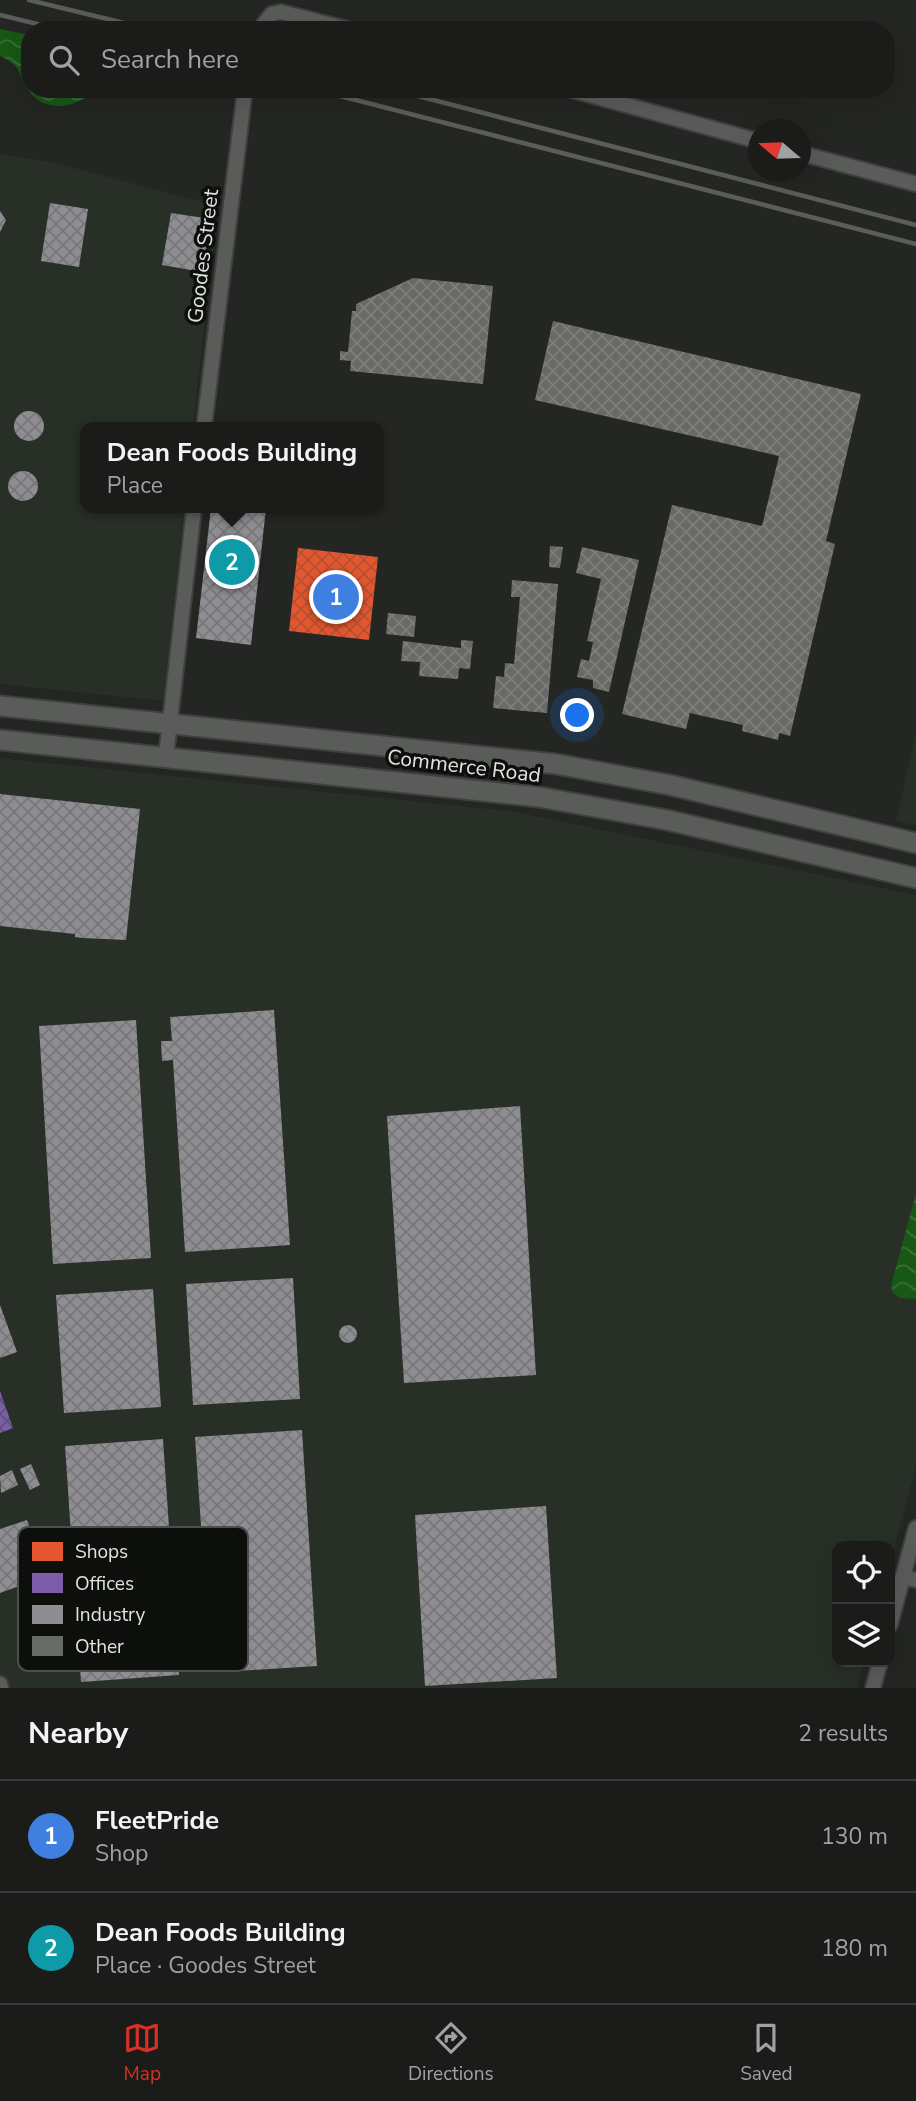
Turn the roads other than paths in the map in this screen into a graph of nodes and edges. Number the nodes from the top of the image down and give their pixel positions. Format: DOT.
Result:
graph roads {
  1 [pos="266,21"];
  2 [pos="316,21"];
  3 [pos="244,98"];
  4 [pos="601,98"];
  5 [pos="748,138"];
  6 [pos="811,156"];
  7 [pos="916,184"];
  8 [pos="205,422"];
  9 [pos="193,513"];
  10 [pos="0,706"];
  11 [pos="170,723"];
  12 [pos="0,740"];
  13 [pos="166,757"];
  14 [pos="916,842"];
  15 [pos="916,878"];
  16 [pos="916,1528"];
  17 [pos="909,1579"];
  18 [pos="895,1613"];
  19 [pos="879,1667"];
  20 [pos="873,1688"];
  1 -- 2 [label="street"];
  3 -- 8 [label="street, Goodes Street"];
  4 -- 5 [label="street"];
  6 -- 7 [label="street"];
  9 -- 11 [label="street"];
  10 -- 11 [label="main road, Commerce Road"];
  11 -- 13 [label="street"];
  11 -- 14 [label="main road, Commerce Road"];
  12 -- 13 [label="main road, Commerce Road"];
  13 -- 15 [label="main road, Commerce Road"];
  16 -- 17 [label="street"];
  17 -- 18 [label="street"];
  19 -- 20 [label="street"];
}
